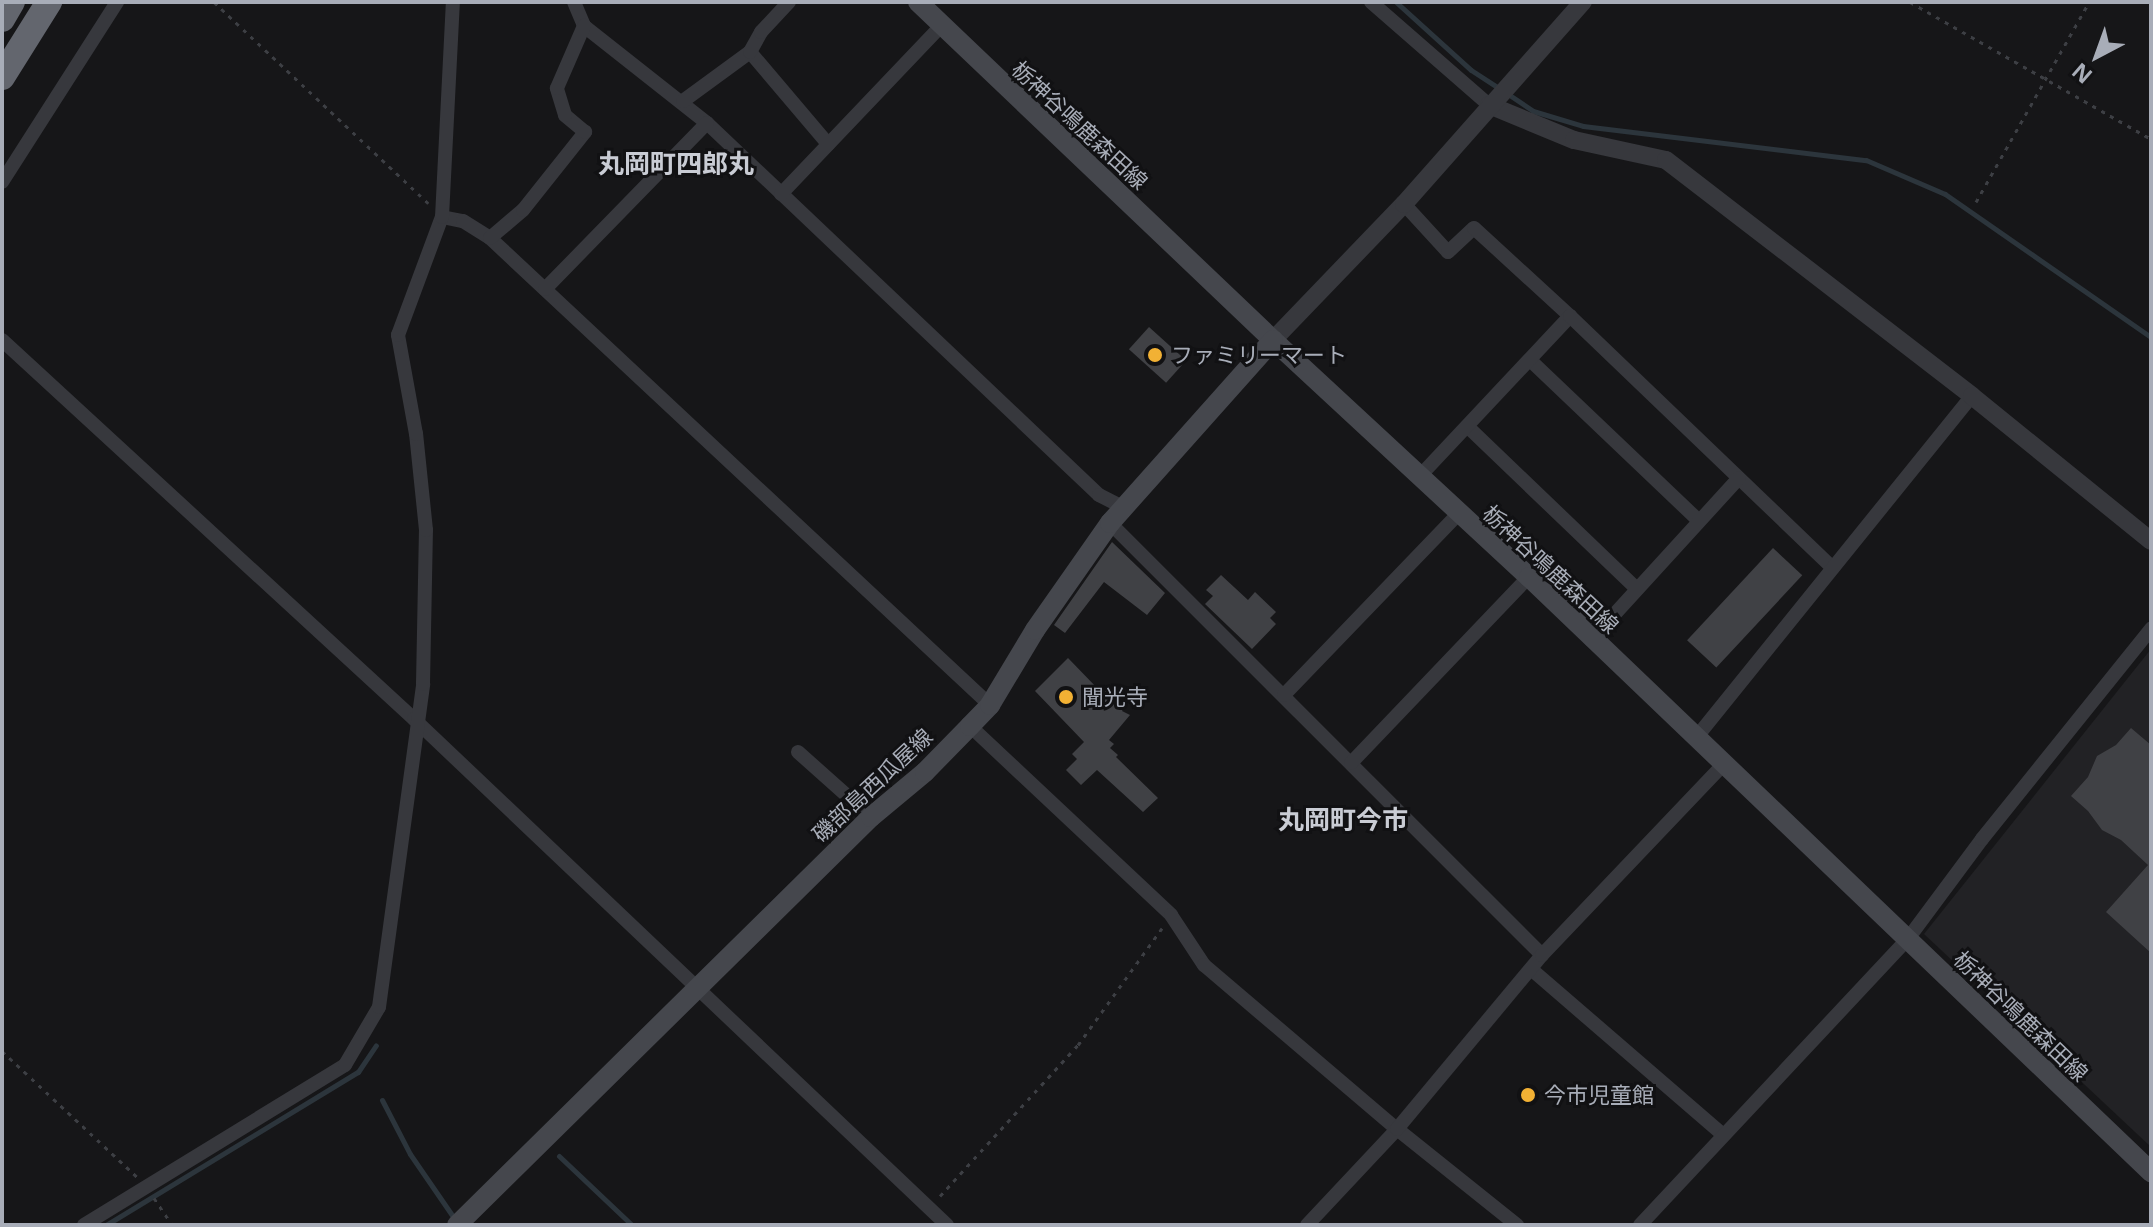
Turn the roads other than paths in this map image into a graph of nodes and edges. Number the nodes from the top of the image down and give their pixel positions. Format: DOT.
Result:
graph roads {
  1 [pos="12,2"];
  2 [pos="49,2"];
  3 [pos="117,2"];
  4 [pos="453,2"];
  5 [pos="574,2"];
  6 [pos="789,2"];
  7 [pos="918,2"];
  8 [pos="1583,2"];
  9 [pos="1375,4"];
  10 [pos="2,19"];
  11 [pos="584,26"];
  12 [pos="941,26"];
  13 [pos="750,52"];
  14 [pos="2,77"];
  15 [pos="683,101"];
  16 [pos="1492,102"];
  17 [pos="707,123"];
  18 [pos="828,144"];
  19 [pos="2,182"];
  20 [pos="781,194"];
  21 [pos="1404,204"];
  22 [pos="442,217"];
  23 [pos="490,238"];
  24 [pos="545,289"];
  25 [pos="1570,316"];
  26 [pos="2,340"];
  27 [pos="1273,340"];
  28 [pos="1530,360"];
  29 [pos="1972,396"];
  30 [pos="1468,427"];
  31 [pos="1419,477"];
  32 [pos="1739,478"];
  33 [pos="1458,514"];
  34 [pos="1116,515"];
  35 [pos="1699,521"];
  36 [pos="2151,541"];
  37 [pos="1833,568"];
  38 [pos="1529,577"];
  39 [pos="1637,589"];
  40 [pos="2151,629"];
  41 [pos="1591,640"];
  42 [pos="1284,695"];
  43 [pos="990,705"];
  44 [pos="970,726"];
  45 [pos="1695,739"];
  46 [pos="798,752"];
  47 [pos="1351,763"];
  48 [pos="1723,765"];
  49 [pos="871,817"];
  50 [pos="1907,940"];
  51 [pos="1542,955"];
  52 [pos="1531,969"];
  53 [pos="697,988"];
  54 [pos="1397,1129"];
  55 [pos="1723,1135"];
  56 [pos="2151,1172"];
  57 [pos="461,1220"];
  58 [pos="84,1225"];
  59 [pos="947,1225"];
  60 [pos="1307,1225"];
  61 [pos="1517,1225"];
  62 [pos="1640,1225"];
  1 -- 10 [label="highway"];
  2 -- 14 [label="highway"];
  3 -- 19 [label="street"];
  4 -- 22 [label="street"];
  5 -- 11 [label="street"];
  6 -- 13 [label="street"];
  7 -- 12 [label="main road, 栃神谷鳴鹿森田線"];
  8 -- 16 [label="street"];
  9 -- 16 [label="street"];
  11 -- 15 [label="street"];
  11 -- 23 [label="street"];
  12 -- 18 [label="street"];
  12 -- 27 [label="main road, 栃神谷鳴鹿森田線"];
  13 -- 15 [label="street"];
  13 -- 18 [label="street"];
  15 -- 17 [label="street"];
  16 -- 21 [label="street"];
  16 -- 29 [label="street"];
  17 -- 20 [label="street"];
  17 -- 24 [label="street"];
  18 -- 20 [label="street"];
  20 -- 34 [label="street"];
  21 -- 25 [label="street"];
  21 -- 27 [label="street"];
  22 -- 23 [label="street"];
  22 -- 58 [label="street"];
  23 -- 24 [label="street"];
  24 -- 43 [label="street"];
  25 -- 28 [label="street"];
  25 -- 32 [label="street"];
  26 -- 53 [label="street"];
  27 -- 31 [label="main road, 栃神谷鳴鹿森田線"];
  27 -- 34 [label="main road, 磯部島西瓜屋線"];
  28 -- 30 [label="street"];
  28 -- 35 [label="street"];
  29 -- 36 [label="street"];
  29 -- 37 [label="street"];
  30 -- 31 [label="street"];
  30 -- 39 [label="street"];
  31 -- 33 [label="main road, 栃神谷鳴鹿森田線"];
  32 -- 35 [label="street"];
  32 -- 37 [label="street"];
  33 -- 38 [label="main road, 栃神谷鳴鹿森田線"];
  33 -- 42 [label="street"];
  34 -- 42 [label="street"];
  34 -- 43 [label="main road, 磯部島西瓜屋線"];
  35 -- 39 [label="street"];
  37 -- 45 [label="street"];
  38 -- 41 [label="main road, 栃神谷鳴鹿森田線"];
  38 -- 47 [label="street"];
  39 -- 41 [label="street"];
  40 -- 50 [label="street"];
  41 -- 45 [label="main road, 栃神谷鳴鹿森田線"];
  42 -- 47 [label="street"];
  43 -- 44 [label="main road, 磯部島西瓜屋線"];
  44 -- 49 [label="main road, 磯部島西瓜屋線"];
  44 -- 54 [label="street"];
  45 -- 48 [label="main road, 栃神谷鳴鹿森田線"];
  46 -- 49 [label="street"];
  47 -- 51 [label="street"];
  48 -- 50 [label="main road, 栃神谷鳴鹿森田線"];
  48 -- 51 [label="street"];
  49 -- 53 [label="main road, 磯部島西瓜屋線"];
  50 -- 55 [label="street"];
  50 -- 56 [label="main road, 栃神谷鳴鹿森田線"];
  51 -- 52 [label="street"];
  52 -- 54 [label="street"];
  52 -- 55 [label="street"];
  53 -- 57 [label="main road, 磯部島西瓜屋線"];
  53 -- 59 [label="street"];
  54 -- 60 [label="street"];
  54 -- 61 [label="street"];
  55 -- 62 [label="street"];
}
